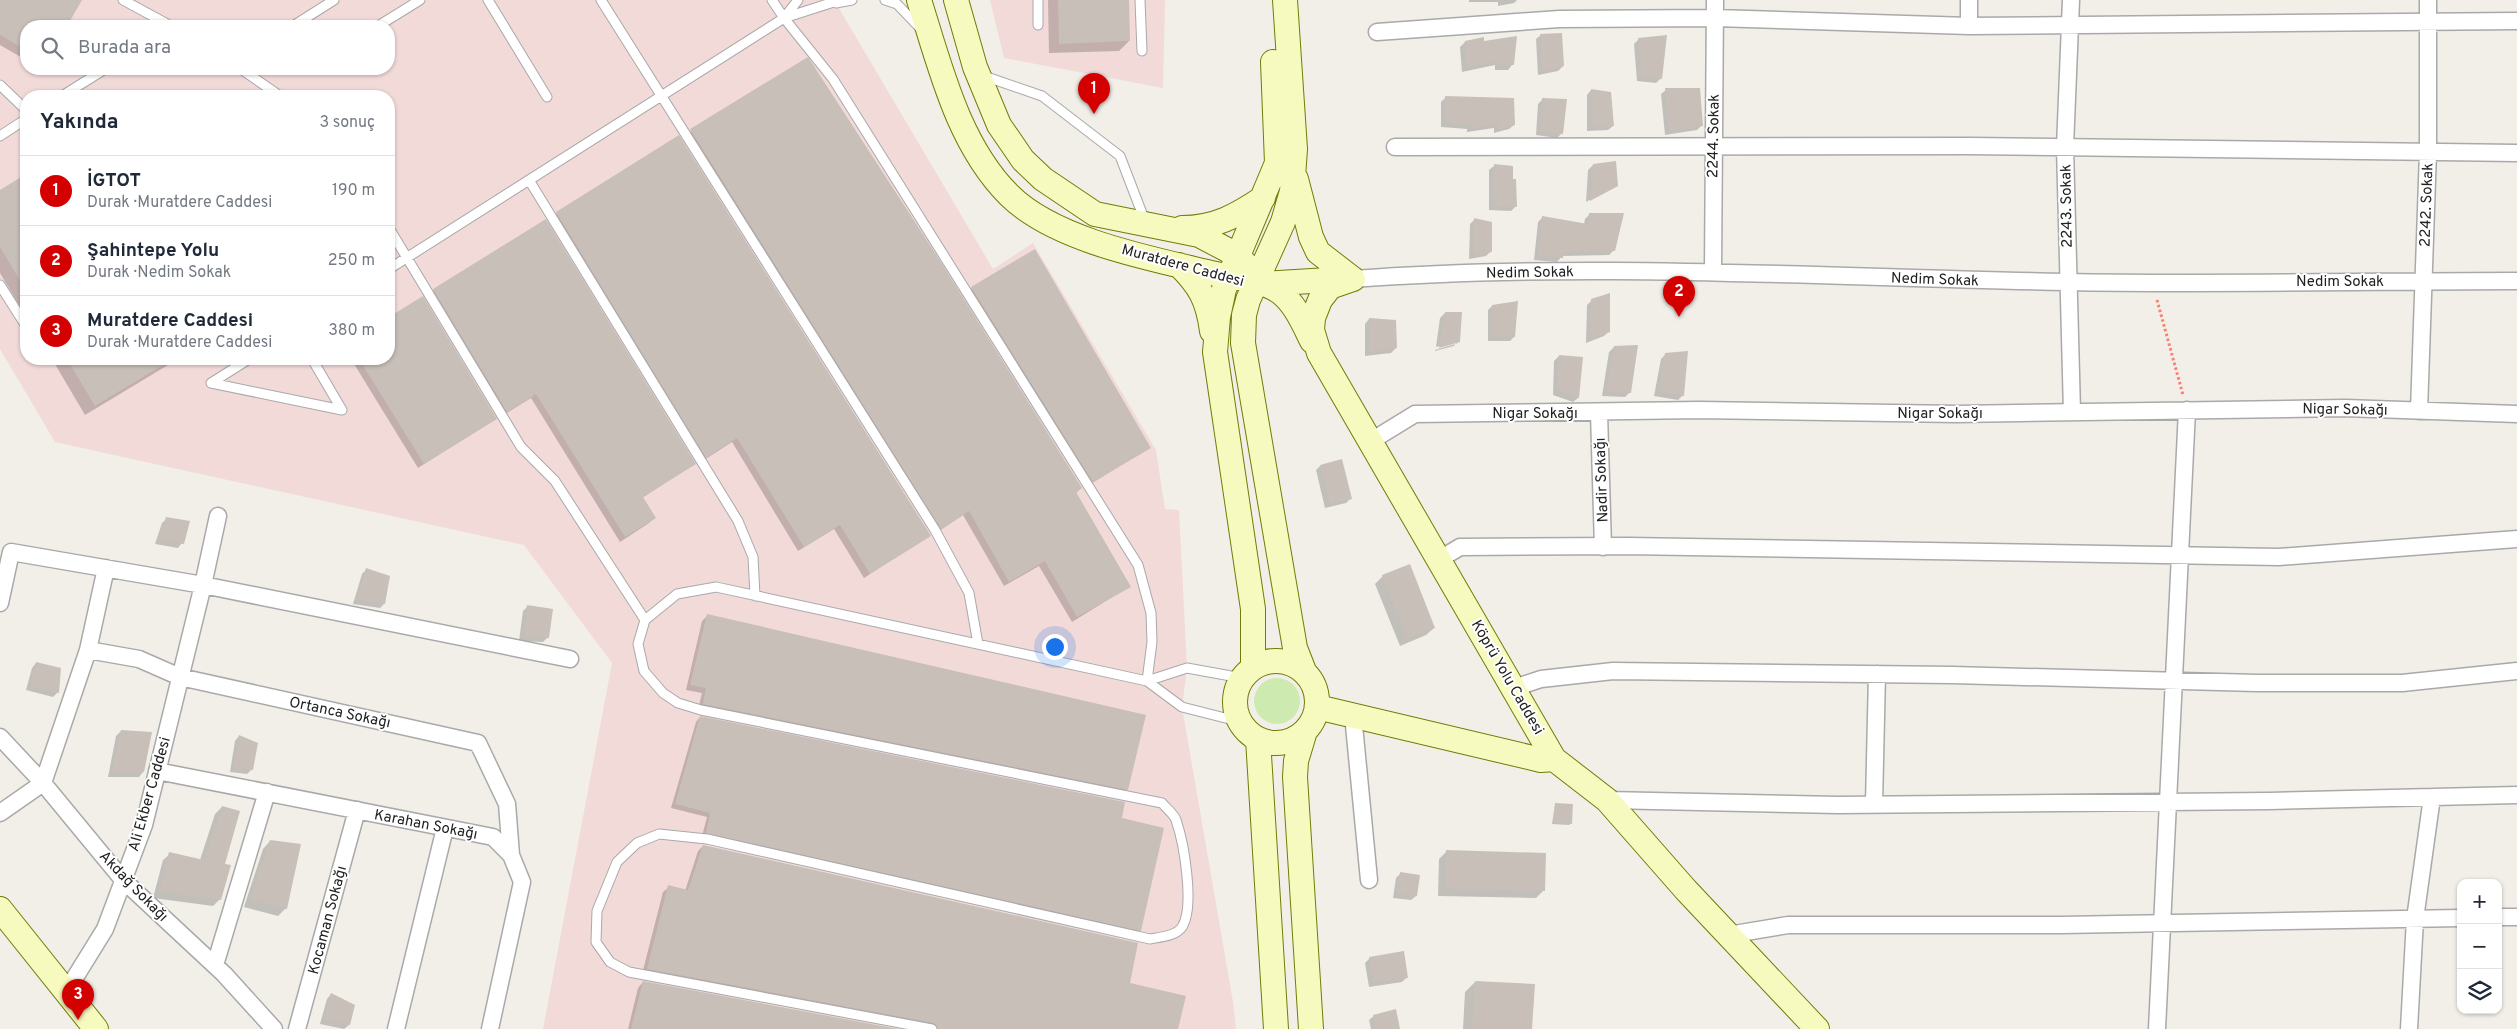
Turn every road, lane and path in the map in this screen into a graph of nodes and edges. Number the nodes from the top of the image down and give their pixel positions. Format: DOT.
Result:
graph roads {
  1 [pos="124,0"];
  2 [pos="334,0"];
  3 [pos="420,0"];
  4 [pos="488,0"];
  5 [pos="601,0"];
  6 [pos="772,0"];
  7 [pos="798,0"];
  8 [pos="852,0"];
  9 [pos="885,0"];
  10 [pos="919,0"];
  11 [pos="956,0"];
  12 [pos="1038,0"];
  13 [pos="1140,0"];
  14 [pos="1272,0"];
  15 [pos="1285,0"];
  16 [pos="1715,0"];
  17 [pos="1969,0"];
  18 [pos="2071,0"];
  19 [pos="2428,0"];
  20 [pos="838,1"];
  21 [pos="784,18"];
  22 [pos="1715,18"];
  23 [pos="160,20"];
  24 [pos="302,20"];
  25 [pos="388,20"];
  26 [pos="2517,21"];
  27 [pos="2429,22"];
  28 [pos="1038,25"];
  29 [pos="2070,25"];
  30 [pos="1969,26"];
  31 [pos="1376,32"];
  32 [pos="935,47"];
  33 [pos="1142,51"];
  34 [pos="978,74"];
  35 [pos="95,75"];
  36 [pos="250,75"];
  37 [pos="0,85"];
  38 [pos="72,90"];
  39 [pos="271,90"];
  40 [pos="661,96"];
  41 [pos="547,97"];
  42 [pos="20,104"];
  43 [pos="20,123"];
  44 [pos="0,136"];
  45 [pos="1394,146"];
  46 [pos="1712,146"];
  47 [pos="2065,147"];
  48 [pos="2428,152"];
  49 [pos="2517,153"];
  50 [pos="1294,169"];
  51 [pos="529,180"];
  52 [pos="1263,198"];
  53 [pos="1146,226"];
  54 [pos="1176,229"];
  55 [pos="395,237"];
  56 [pos="1237,255"];
  57 [pos="408,258"];
  58 [pos="1179,265"];
  59 [pos="395,266"];
  60 [pos="1713,272"];
  61 [pos="1229,277"];
  62 [pos="1353,279"];
  63 [pos="2424,281"];
  64 [pos="2517,281"];
  65 [pos="2068,282"];
  66 [pos="2152,282"];
  67 [pos="1257,284"];
  68 [pos="0,285"];
  69 [pos="20,317"];
  70 [pos="1215,352"];
  71 [pos="1324,362"];
  72 [pos="240,365"];
  73 [pos="316,365"];
  74 [pos="2187,410"];
  75 [pos="2419,411"];
  76 [pos="2072,412"];
  77 [pos="1599,413"];
  78 [pos="2517,414"];
  79 [pos="1371,441"];
  80 [pos="218,516"];
  81 [pos="2517,539"];
  82 [pos="1603,547"];
  83 [pos="2180,556"];
  84 [pos="1440,559"];
  85 [pos="106,568"];
  86 [pos="203,585"];
  87 [pos="755,596"];
  88 [pos="0,603"];
  89 [pos="645,620"];
  90 [pos="978,644"];
  91 [pos="88,650"];
  92 [pos="570,660"];
  93 [pos="1304,671"];
  94 [pos="2517,672"];
  95 [pos="1247,673"];
  96 [pos="1877,674"];
  97 [pos="180,677"];
  98 [pos="1147,680"];
  99 [pos="2174,681"];
  100 [pos="1514,688"];
  101 [pos="1317,707"];
  102 [pos="1353,715"];
  103 [pos="1241,722"];
  104 [pos="1305,731"];
  105 [pos="0,737"];
  106 [pos="1258,739"];
  107 [pos="1554,759"];
  108 [pos="157,771"];
  109 [pos="43,783"];
  110 [pos="267,792"];
  111 [pos="2517,795"];
  112 [pos="2432,797"];
  113 [pos="1607,800"];
  114 [pos="2168,801"];
  115 [pos="1874,804"];
  116 [pos="357,810"];
  117 [pos="0,813"];
  118 [pos="445,828"];
  119 [pos="511,855"];
  120 [pos="123,880"];
  121 [pos="1369,880"];
  122 [pos="0,909"];
  123 [pos="2502,917"];
  124 [pos="2517,917"];
  125 [pos="2457,918"];
  126 [pos="2415,919"];
  127 [pos="2162,924"];
  128 [pos="1728,935"];
  129 [pos="215,965"];
  130 [pos="66,992"];
  131 [pos="96,1029"];
  132 [pos="274,1029"];
  133 [pos="297,1029"];
  134 [pos="396,1029"];
  135 [pos="490,1029"];
  136 [pos="932,1029"];
  137 [pos="1276,1029"];
  138 [pos="1311,1029"];
  139 [pos="1817,1029"];
  140 [pos="2157,1029"];
  141 [pos="2409,1029"];
  1 -- 23 [label="lane"];
  2 -- 24 [label="lane"];
  3 -- 25 [label="lane"];
  4 -- 41 [label="lane"];
  5 -- 40 [label="lane"];
  6 -- 21 [label="lane"];
  7 -- 21 [label="lane"];
  8 -- 20 [label="lane"];
  9 -- 32 [label="lane"];
  10 -- 32 [label="main road, Muratdere Caddesi"];
  11 -- 34 [label="main road, Muratdere Caddesi"];
  12 -- 28 [label="lane"];
  13 -- 33 [label="lane"];
  14 -- 52 [label="main road"];
  15 -- 50 [label="main road"];
  16 -- 22 [label="street, 2244. Sokak"];
  17 -- 30 [label="street"];
  18 -- 29 [label="street, 2243. Sokak"];
  19 -- 27 [label="street, 2242. Sokak"];
  20 -- 21 [label="lane"];
  21 -- 40 [label="lane"];
  21 -- 98 [label="lane"];
  22 -- 30 [label="street"];
  22 -- 31 [label="street"];
  22 -- 46 [label="street, 2244. Sokak"];
  26 -- 27 [label="street"];
  27 -- 29 [label="street"];
  27 -- 48 [label="street, 2242. Sokak"];
  29 -- 30 [label="street"];
  29 -- 47 [label="street, 2243. Sokak"];
  32 -- 58 [label="main road, Muratdere Caddesi"];
  34 -- 53 [label="main road, Muratdere Caddesi"];
  34 -- 53 [label="lane"];
  35 -- 38 [label="lane"];
  36 -- 39 [label="lane"];
  37 -- 42 [label="lane"];
  40 -- 51 [label="lane"];
  40 -- 90 [label="lane"];
  43 -- 44 [label="lane"];
  45 -- 46 [label="street"];
  46 -- 47 [label="street"];
  46 -- 60 [label="street, 2244. Sokak"];
  47 -- 48 [label="street"];
  47 -- 65 [label="street, 2243. Sokak"];
  48 -- 49 [label="street"];
  48 -- 63 [label="street, 2242. Sokak"];
  50 -- 62 [label="main road"];
  50 -- 67 [label="main road"];
  51 -- 57 [label="lane"];
  51 -- 87 [label="lane"];
  52 -- 54 [label="main road"];
  52 -- 56 [label="main road"];
  53 -- 54 [label="main road, Muratdere Caddesi"];
  54 -- 56 [label="main road, Muratdere Caddesi"];
  55 -- 57 [label="lane"];
  56 -- 61 [label="main road"];
  56 -- 67 [label="main road, Muratdere Caddesi"];
  57 -- 59 [label="lane"];
  57 -- 89 [label="lane"];
  58 -- 61 [label="main road, Muratdere Caddesi"];
  58 -- 70 [label="main road"];
  60 -- 62 [label="street, Nedim Sokak"];
  60 -- 65 [label="street, Nedim Sokak"];
  61 -- 67 [label="main road, Muratdere Caddesi"];
  61 -- 70 [label="main road"];
  62 -- 67 [label="main road"];
  62 -- 71 [label="main road, Köprü Yolu Caddesi"];
  63 -- 64 [label="street, Nedim Sokak"];
  63 -- 66 [label="street, Nedim Sokak"];
  63 -- 75 [label="street, 2242. Sokak"];
  65 -- 66 [label="street, Nedim Sokak"];
  65 -- 76 [label="street, 2243. Sokak"];
  66 -- 74 [label="path"];
  67 -- 71 [label="main road"];
  67 -- 93 [label="main road"];
  68 -- 69 [label="lane"];
  70 -- 95 [label="main road"];
  71 -- 79 [label="main road, Köprü Yolu Caddesi"];
  72 -- 73 [label="lane"];
  74 -- 75 [label="street, Nigar Sokağı"];
  74 -- 76 [label="street, Nigar Sokağı"];
  74 -- 83 [label="street"];
  75 -- 78 [label="street, Nigar Sokağı"];
  76 -- 77 [label="street, Nigar Sokağı"];
  77 -- 79 [label="street, Nigar Sokağı"];
  77 -- 82 [label="street, Nadir Sokağı"];
  79 -- 84 [label="main road, Köprü Yolu Caddesi"];
  80 -- 86 [label="street, Ali Ekber Caddesi"];
  81 -- 83 [label="street"];
  82 -- 83 [label="street"];
  82 -- 84 [label="street"];
  83 -- 99 [label="street"];
  84 -- 100 [label="main road, Köprü Yolu Caddesi"];
  85 -- 86 [label="street"];
  85 -- 88 [label="street"];
  85 -- 91 [label="street"];
  86 -- 92 [label="street"];
  86 -- 97 [label="street, Ali Ekber Caddesi"];
  87 -- 89 [label="lane"];
  87 -- 90 [label="lane"];
  89 -- 136 [label="lane"];
  90 -- 98 [label="lane"];
  91 -- 97 [label="street, Ortanca Sokağı"];
  91 -- 109 [label="street"];
  93 -- 95 [label="main road"];
  93 -- 101 [label="main road"];
  94 -- 99 [label="street"];
  95 -- 98 [label="lane"];
  95 -- 103 [label="main road"];
  96 -- 99 [label="street"];
  96 -- 100 [label="street"];
  96 -- 115 [label="street"];
  97 -- 108 [label="street, Ali Ekber Caddesi"];
  97 -- 119 [label="street, Ortanca Sokağı"];
  98 -- 103 [label="lane"];
  99 -- 114 [label="street"];
  100 -- 107 [label="main road, Köprü Yolu Caddesi"];
  101 -- 102 [label="main road"];
  101 -- 104 [label="main road"];
  102 -- 107 [label="main road"];
  102 -- 121 [label="street"];
  103 -- 106 [label="main road"];
  104 -- 106 [label="main road"];
  104 -- 138 [label="main road"];
  105 -- 109 [label="street, Akdağ Sokağı"];
  106 -- 137 [label="main road"];
  107 -- 113 [label="main road, Köprü Yolu Caddesi"];
  108 -- 110 [label="street, Karahan Sokağı"];
  108 -- 120 [label="street, Ali Ekber Caddesi"];
  109 -- 117 [label="street"];
  109 -- 120 [label="street, Akdağ Sokağı"];
  110 -- 116 [label="street, Karahan Sokağı"];
  110 -- 129 [label="street"];
  111 -- 112 [label="street"];
  112 -- 114 [label="street"];
  112 -- 126 [label="street"];
  113 -- 115 [label="street"];
  113 -- 128 [label="main road, Köprü Yolu Caddesi"];
  114 -- 115 [label="street"];
  114 -- 127 [label="street"];
  116 -- 118 [label="street, Karahan Sokağı"];
  116 -- 133 [label="street, Kocaman Sokağı"];
  118 -- 119 [label="street, Karahan Sokağı"];
  118 -- 134 [label="street"];
  119 -- 135 [label="street, Karahan Sokağı"];
  120 -- 129 [label="street, Akdağ Sokağı"];
  120 -- 130 [label="street, Ali Ekber Caddesi"];
  122 -- 130 [label="main road"];
  123 -- 124 [label="street"];
  125 -- 126 [label="street"];
  126 -- 127 [label="street"];
  126 -- 141 [label="street"];
  127 -- 128 [label="street"];
  127 -- 140 [label="street"];
  128 -- 139 [label="main road, Köprü Yolu Caddesi"];
  129 -- 132 [label="street, Akdağ Sokağı"];
  130 -- 131 [label="main road"];
}
